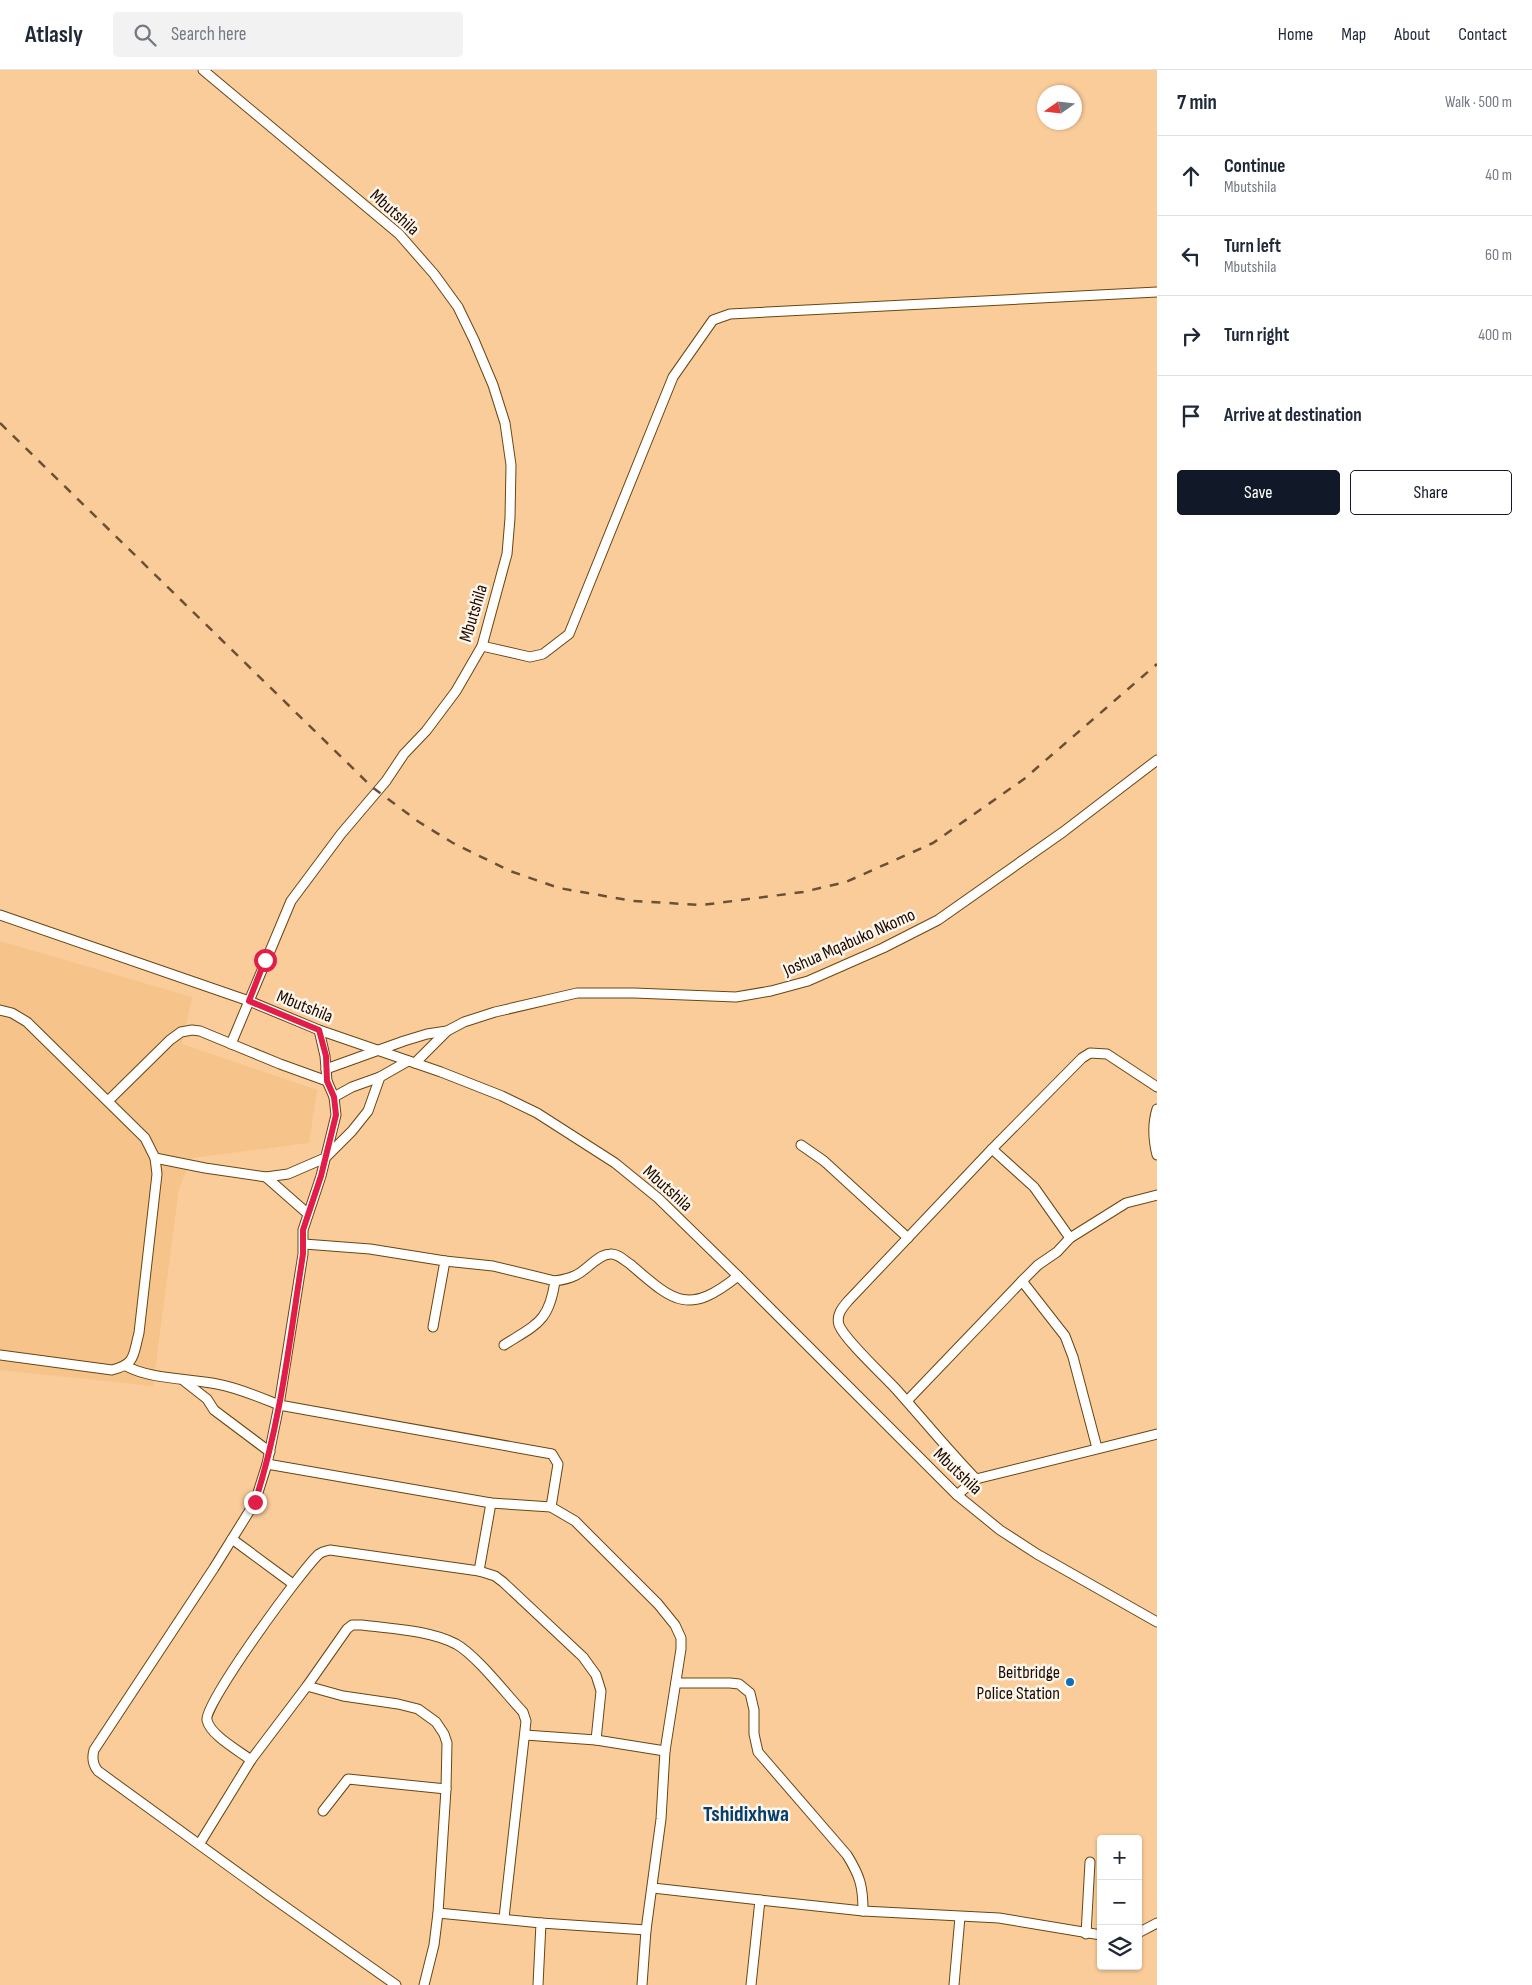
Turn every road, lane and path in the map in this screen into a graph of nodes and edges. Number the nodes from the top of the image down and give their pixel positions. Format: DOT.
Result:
graph roads {
  1 [pos="203,70"];
  2 [pos="1157,292"];
  3 [pos="482,646"];
  4 [pos="1157,760"];
  5 [pos="0,915"];
  6 [pos="249,1001"];
  7 [pos="0,1010"];
  8 [pos="319,1030"];
  9 [pos="447,1031"];
  10 [pos="231,1044"];
  11 [pos="378,1050"];
  12 [pos="412,1062"];
  13 [pos="326,1069"];
  14 [pos="380,1077"];
  15 [pos="327,1081"];
  16 [pos="1157,1087"];
  17 [pos="334,1097"];
  18 [pos="108,1101"];
  19 [pos="1157,1109"];
  20 [pos="801,1145"];
  21 [pos="992,1148"];
  22 [pos="1157,1156"];
  23 [pos="155,1158"];
  24 [pos="324,1158"];
  25 [pos="266,1177"];
  26 [pos="1157,1195"];
  27 [pos="307,1213"];
  28 [pos="908,1238"];
  29 [pos="1070,1238"];
  30 [pos="304,1244"];
  31 [pos="446,1261"];
  32 [pos="738,1276"];
  33 [pos="555,1281"];
  34 [pos="1022,1281"];
  35 [pos="433,1327"];
  36 [pos="504,1345"];
  37 [pos="0,1355"];
  38 [pos="126,1366"];
  39 [pos="184,1380"];
  40 [pos="907,1401"];
  41 [pos="279,1405"];
  42 [pos="1157,1434"];
  43 [pos="1096,1448"];
  44 [pos="270,1452"];
  45 [pos="267,1464"];
  46 [pos="976,1479"];
  47 [pos="957,1495"];
  48 [pos="491,1503"];
  49 [pos="551,1507"];
  50 [pos="232,1539"];
  51 [pos="479,1571"];
  52 [pos="293,1584"];
  53 [pos="1157,1622"];
  54 [pos="676,1683"];
  55 [pos="307,1686"];
  56 [pos="525,1735"];
  57 [pos="596,1740"];
  58 [pos="665,1751"];
  59 [pos="251,1760"];
  60 [pos="446,1789"];
  61 [pos="323,1811"];
  62 [pos="200,1843"];
  63 [pos="1090,1862"];
  64 [pos="653,1888"];
  65 [pos="760,1900"];
  66 [pos="862,1911"];
  67 [pos="438,1913"];
  68 [pos="960,1917"];
  69 [pos="504,1918"];
  70 [pos="542,1923"];
  71 [pos="1157,1923"];
  72 [pos="646,1930"];
  73 [pos="1142,1931"];
  74 [pos="1086,1934"];
  75 [pos="1097,1935"];
  76 [pos="396,1985"];
  77 [pos="424,1985"];
  78 [pos="538,1985"];
  79 [pos="642,1985"];
  80 [pos="751,1985"];
  81 [pos="954,1985"];
  1 -- 3 [label="street, Mbutshila"];
  2 -- 3 [label="street"];
  3 -- 6 [label="street, Mbutshila"];
  4 -- 9 [label="street, Joshua Mqabuko Nkomo"];
  5 -- 6 [label="street"];
  6 -- 8 [label="street, Mbutshila"];
  6 -- 10 [label="street"];
  7 -- 18 [label="street"];
  8 -- 11 [label="street, Mbutshila"];
  8 -- 13 [label="street"];
  9 -- 11 [label="street"];
  9 -- 12 [label="street"];
  10 -- 15 [label="street"];
  10 -- 18 [label="street"];
  11 -- 12 [label="street, Mbutshila"];
  11 -- 13 [label="street"];
  12 -- 14 [label="street"];
  12 -- 32 [label="street, Mbutshila"];
  13 -- 15 [label="street"];
  14 -- 17 [label="street"];
  14 -- 24 [label="street"];
  15 -- 17 [label="street"];
  16 -- 21 [label="street"];
  17 -- 24 [label="street"];
  18 -- 23 [label="street"];
  19 -- 22 [label="street"];
  20 -- 28 [label="street"];
  21 -- 28 [label="street"];
  21 -- 29 [label="street"];
  23 -- 25 [label="street"];
  23 -- 38 [label="street"];
  24 -- 25 [label="street"];
  24 -- 27 [label="street"];
  25 -- 27 [label="street"];
  26 -- 29 [label="street"];
  27 -- 30 [label="street"];
  28 -- 40 [label="street"];
  29 -- 34 [label="street"];
  30 -- 31 [label="street"];
  30 -- 41 [label="street"];
  31 -- 33 [label="street"];
  31 -- 35 [label="street"];
  32 -- 33 [label="street"];
  32 -- 47 [label="street, Mbutshila"];
  33 -- 36 [label="street"];
  34 -- 40 [label="street"];
  34 -- 43 [label="street"];
  37 -- 38 [label="street"];
  38 -- 39 [label="street"];
  39 -- 41 [label="street"];
  39 -- 44 [label="street"];
  40 -- 46 [label="street"];
  41 -- 44 [label="street"];
  41 -- 49 [label="street"];
  42 -- 43 [label="street"];
  43 -- 46 [label="street"];
  44 -- 45 [label="street"];
  45 -- 48 [label="street"];
  45 -- 50 [label="street"];
  46 -- 47 [label="street"];
  47 -- 53 [label="street, Mbutshila"];
  48 -- 49 [label="street"];
  48 -- 51 [label="street"];
  49 -- 54 [label="street"];
  50 -- 52 [label="street"];
  50 -- 62 [label="street"];
  51 -- 52 [label="street"];
  51 -- 57 [label="street"];
  52 -- 59 [label="street"];
  54 -- 58 [label="street"];
  54 -- 66 [label="street"];
  55 -- 56 [label="street"];
  55 -- 59 [label="street"];
  55 -- 60 [label="street"];
  56 -- 57 [label="street"];
  56 -- 69 [label="street"];
  57 -- 58 [label="street"];
  58 -- 64 [label="street"];
  59 -- 62 [label="street"];
  60 -- 61 [label="street"];
  60 -- 67 [label="street"];
  62 -- 76 [label="street"];
  63 -- 74 [label="street"];
  64 -- 65 [label="street"];
  64 -- 72 [label="street"];
  65 -- 66 [label="street"];
  65 -- 80 [label="street"];
  66 -- 68 [label="street"];
  67 -- 69 [label="street"];
  67 -- 77 [label="street"];
  68 -- 74 [label="street"];
  68 -- 81 [label="street"];
  69 -- 70 [label="street"];
  70 -- 72 [label="street"];
  70 -- 78 [label="street"];
  71 -- 73 [label="street"];
  72 -- 79 [label="street"];
  74 -- 75 [label="street"];
}
